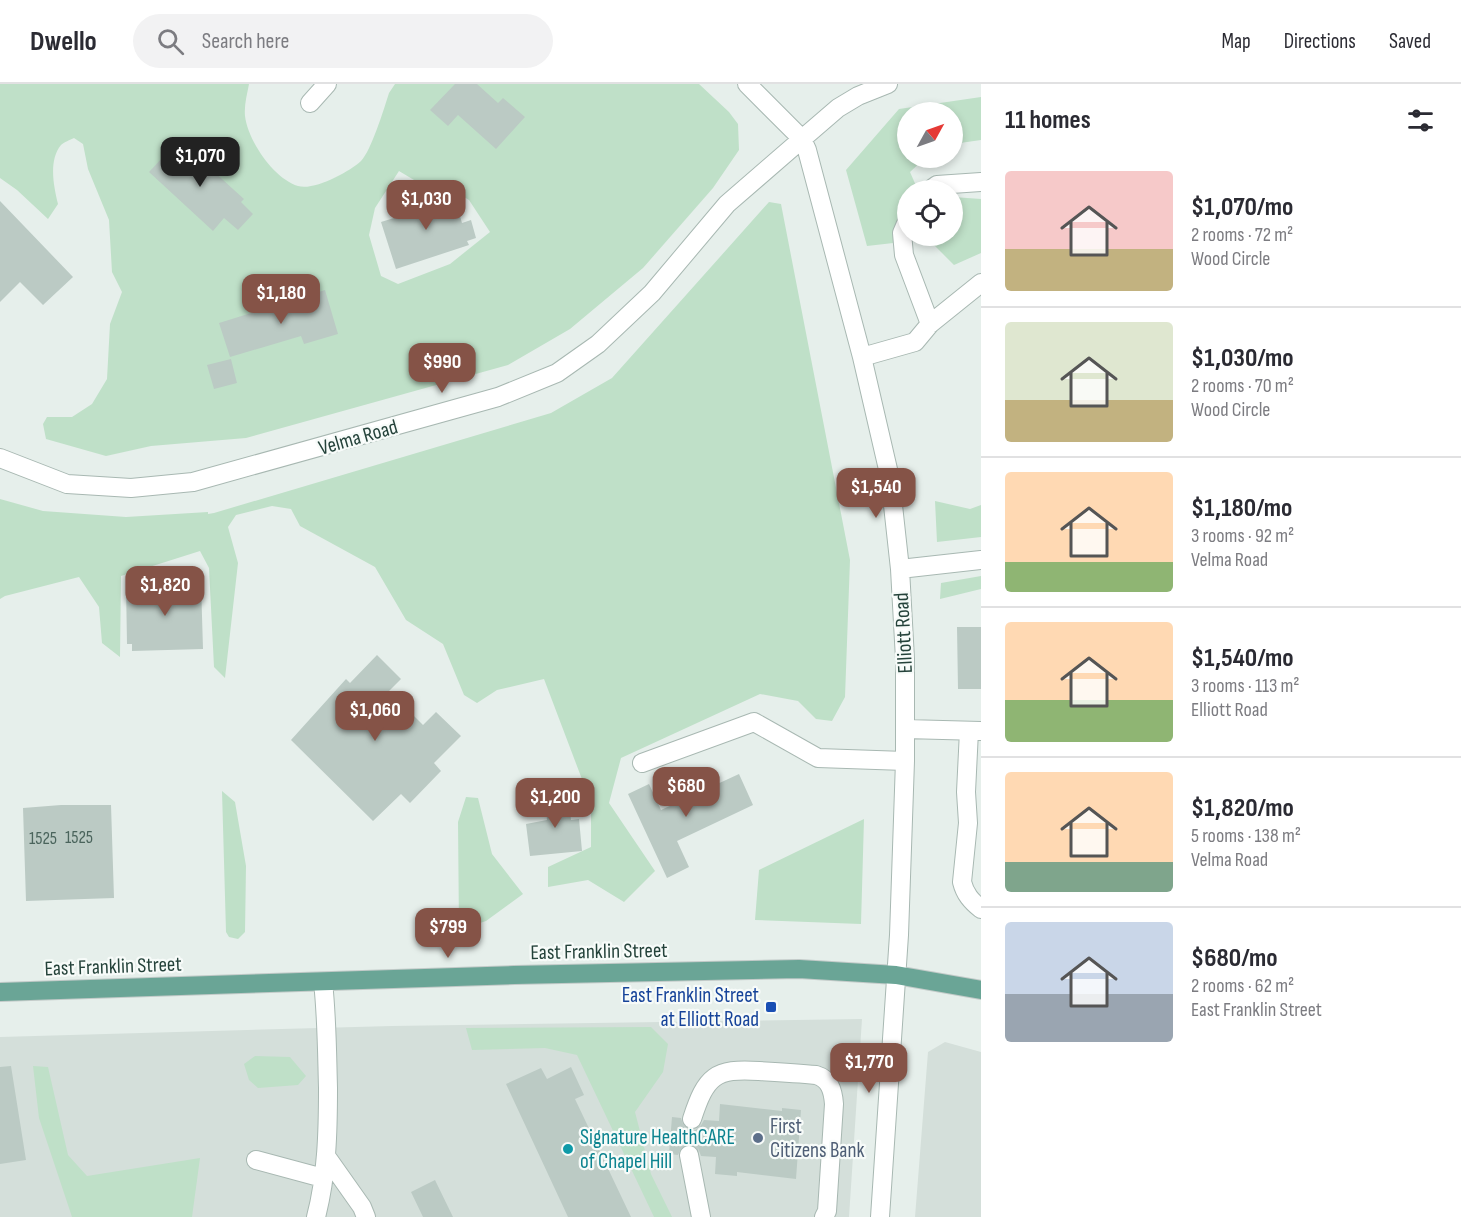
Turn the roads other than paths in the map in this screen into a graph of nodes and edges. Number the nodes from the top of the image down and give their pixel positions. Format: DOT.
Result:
graph roads {
  1 [pos="327,84"];
  2 [pos="747,84"];
  3 [pos="888,84"];
  4 [pos="310,103"];
  5 [pos="802,139"];
  6 [pos="981,182"];
  7 [pos="963,183"];
  8 [pos="903,246"];
  9 [pos="981,283"];
  10 [pos="930,324"];
  11 [pos="862,357"];
  12 [pos="0,458"];
  13 [pos="981,560"];
  14 [pos="900,569"];
  15 [pos="905,729"];
  16 [pos="975,731"];
  17 [pos="905,761"];
  18 [pos="642,763"];
  19 [pos="981,909"];
  20 [pos="896,975"];
  21 [pos="323,982"];
  22 [pos="981,990"];
  23 [pos="0,992"];
  24 [pos="692,1119"];
  25 [pos="689,1155"];
  26 [pos="326,1156"];
  27 [pos="256,1160"];
  28 [pos="323,1178"];
  29 [pos="316,1217"];
  30 [pos="366,1217"];
  31 [pos="701,1217"];
  32 [pos="824,1217"];
  33 [pos="880,1217"];
  1 -- 4 [label="street"];
  2 -- 5 [label="street, Elliott Road"];
  3 -- 5 [label="street, Velma Road"];
  5 -- 11 [label="street, Elliott Road"];
  5 -- 12 [label="street, Velma Road"];
  6 -- 7 [label="street"];
  8 -- 10 [label="street"];
  9 -- 10 [label="street"];
  10 -- 11 [label="street"];
  11 -- 14 [label="street, Elliott Road"];
  13 -- 14 [label="street"];
  14 -- 15 [label="street, Elliott Road"];
  15 -- 16 [label="street"];
  15 -- 17 [label="street, Elliott Road"];
  16 -- 19 [label="street"];
  17 -- 18 [label="street"];
  17 -- 20 [label="street, Elliott Road"];
  20 -- 21 [label="main road, East Franklin Street"];
  20 -- 22 [label="main road, East Franklin Street"];
  20 -- 33 [label="street, Elliott Road"];
  21 -- 23 [label="main road, East Franklin Street"];
  21 -- 26 [label="street"];
  24 -- 32 [label="street"];
  25 -- 31 [label="street"];
  26 -- 28 [label="street"];
  26 -- 30 [label="street"];
  27 -- 28 [label="street"];
  28 -- 29 [label="street"];
}
